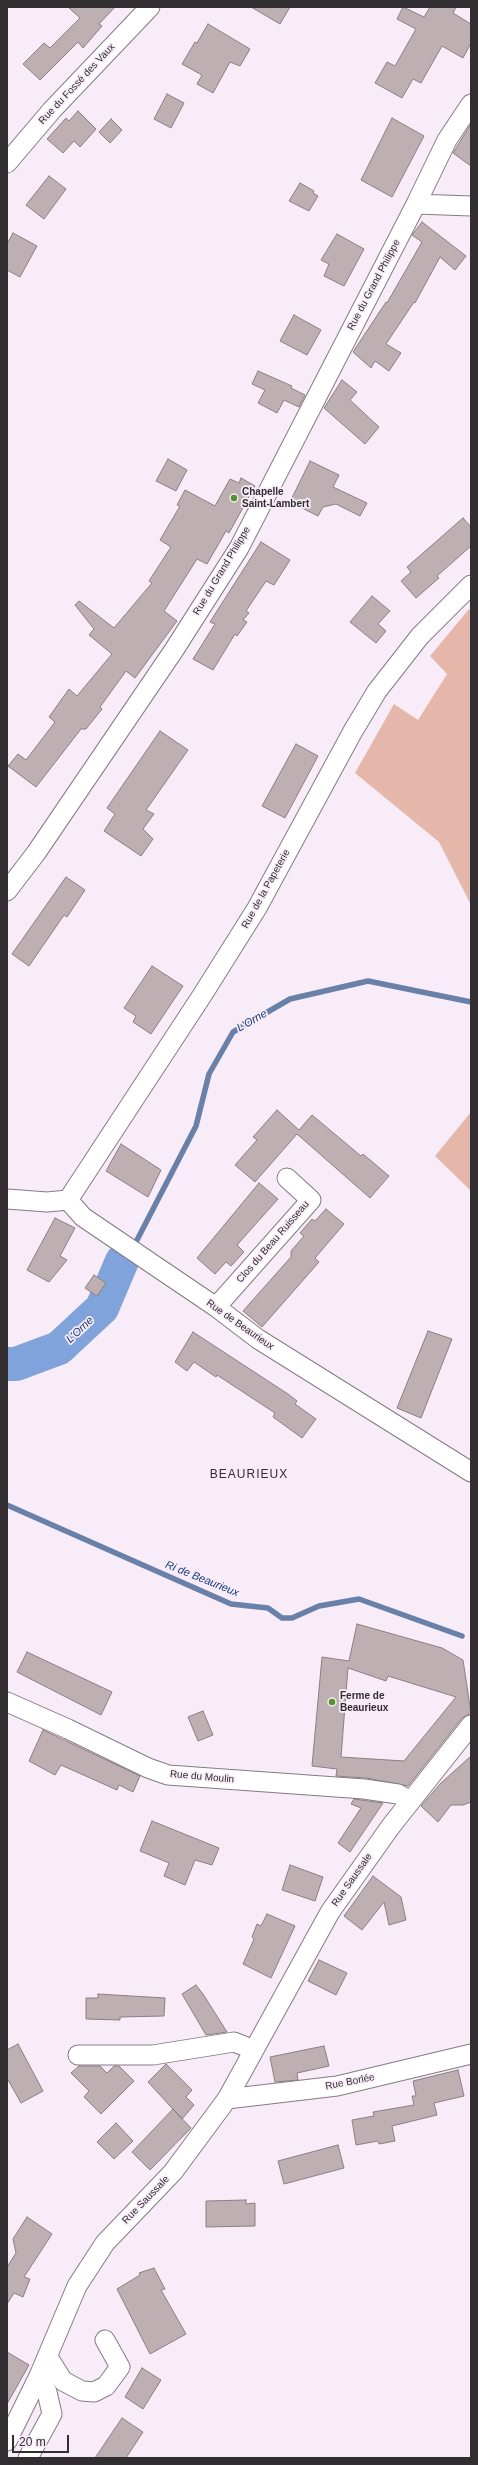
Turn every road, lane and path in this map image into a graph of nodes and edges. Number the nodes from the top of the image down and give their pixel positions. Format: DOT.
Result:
graph roads {
  1 [pos="150,7"];
  2 [pos="471,104"];
  3 [pos="7,163"];
  4 [pos="416,204"];
  5 [pos="471,206"];
  6 [pos="471,585"];
  7 [pos="7,891"];
  8 [pos="287,1178"];
  9 [pos="7,1199"];
  10 [pos="68,1200"];
  11 [pos="216,1307"];
  12 [pos="471,1472"];
  13 [pos="7,1702"];
  14 [pos="471,1724"];
  15 [pos="410,1800"];
  16 [pos="254,2050"];
  17 [pos="471,2054"];
  18 [pos="78,2055"];
  19 [pos="227,2099"];
  20 [pos="105,2340"];
  21 [pos="48,2356"];
  22 [pos="39,2376"];
  23 [pos="7,2441"];
  24 [pos="28,2458"];
  1 -- 3 [label="street, Rue du Fossé des Vaux"];
  2 -- 4 [label="street, Rue du Grand Philippe"];
  4 -- 5 [label="street"];
  4 -- 7 [label="street, Rue du Grand Philippe"];
  6 -- 10 [label="street, Rue de la Papeterie"];
  8 -- 11 [label="street, Clos du Beau Ruisseau"];
  9 -- 10 [label="street"];
  10 -- 11 [label="street, Rue de Beaurieux"];
  11 -- 12 [label="street, Rue de Beaurieux"];
  13 -- 15 [label="street, Rue du Moulin"];
  14 -- 15 [label="street, Rue Saussale"];
  15 -- 16 [label="street, Rue Saussale"];
  16 -- 18 [label="street"];
  16 -- 19 [label="street, Rue Saussale"];
  17 -- 19 [label="street, Rue Borlée"];
  19 -- 21 [label="street, Rue Saussale"];
  20 -- 21 [label="street"];
  21 -- 22 [label="street, Rue Saussale"];
  22 -- 23 [label="street, Rue Saussale"];
  22 -- 24 [label="street"];
}
